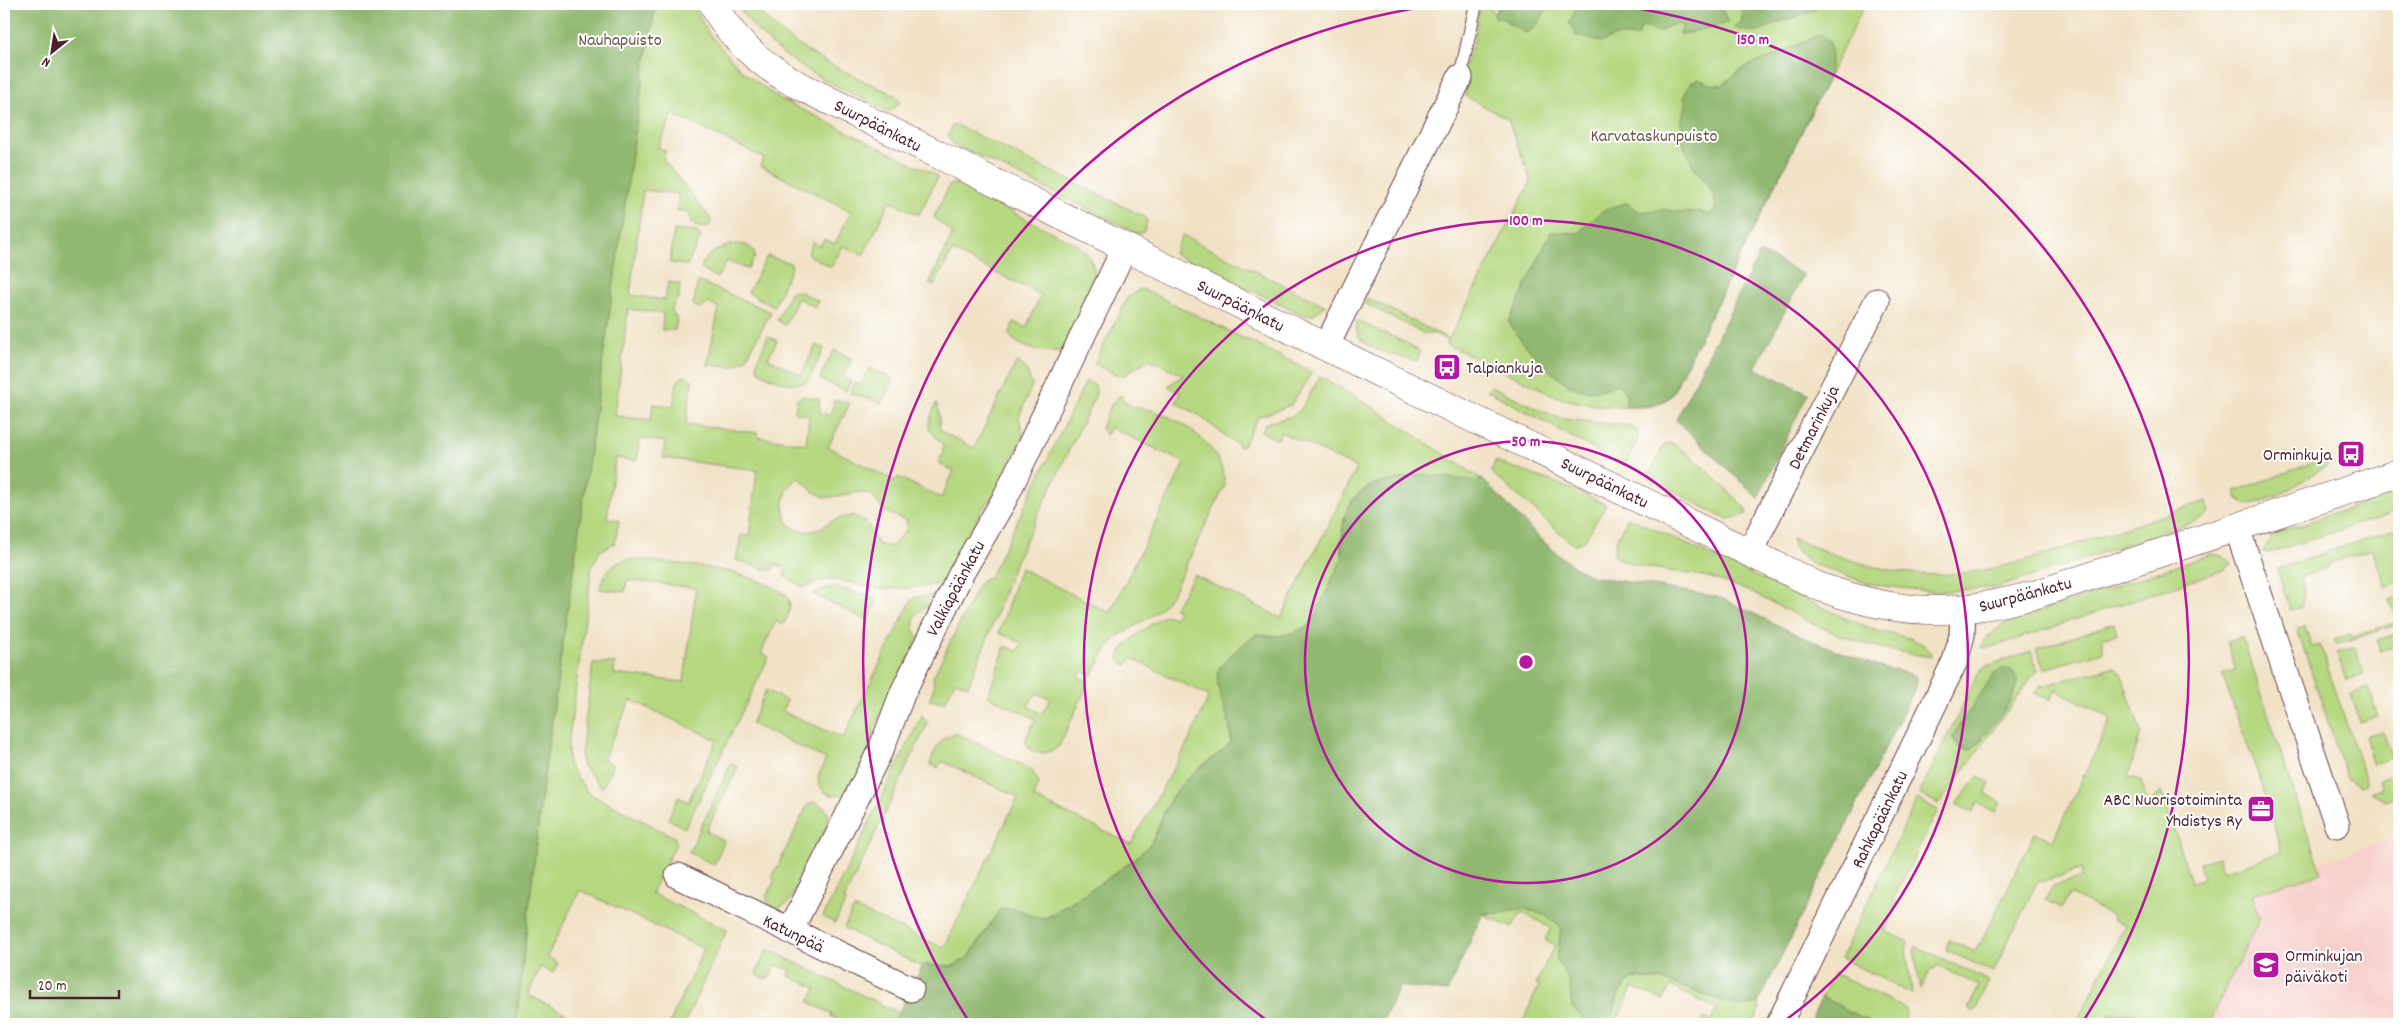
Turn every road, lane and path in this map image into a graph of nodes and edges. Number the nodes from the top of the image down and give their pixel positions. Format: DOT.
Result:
graph roads {
  1 [pos="713,4"];
  2 [pos="1476,4"];
  3 [pos="1460,77"];
  4 [pos="1125,248"];
  5 [pos="1877,301"];
  6 [pos="1326,348"];
  7 [pos="2399,473"];
  8 [pos="2236,528"];
  9 [pos="1750,553"];
  10 [pos="1963,610"];
  11 [pos="2337,825"];
  12 [pos="678,876"];
  13 [pos="790,931"];
  14 [pos="911,990"];
  15 [pos="1780,1024"];
  1 -- 4 [label="street, Suurpäänkatu"];
  2 -- 3 [label="lane"];
  3 -- 6 [label="street"];
  4 -- 6 [label="street, Suurpäänkatu"];
  4 -- 13 [label="street, Valkiapäänkatu"];
  5 -- 9 [label="street, Detmarinkuja"];
  6 -- 9 [label="street, Suurpäänkatu"];
  7 -- 8 [label="street, Suurpäänkatu"];
  8 -- 10 [label="street, Suurpäänkatu"];
  8 -- 11 [label="street"];
  9 -- 10 [label="street, Suurpäänkatu"];
  10 -- 15 [label="street, Rahkapäänkatu"];
  12 -- 13 [label="street, Katunpää"];
  13 -- 14 [label="street, Katunpää"];
}
